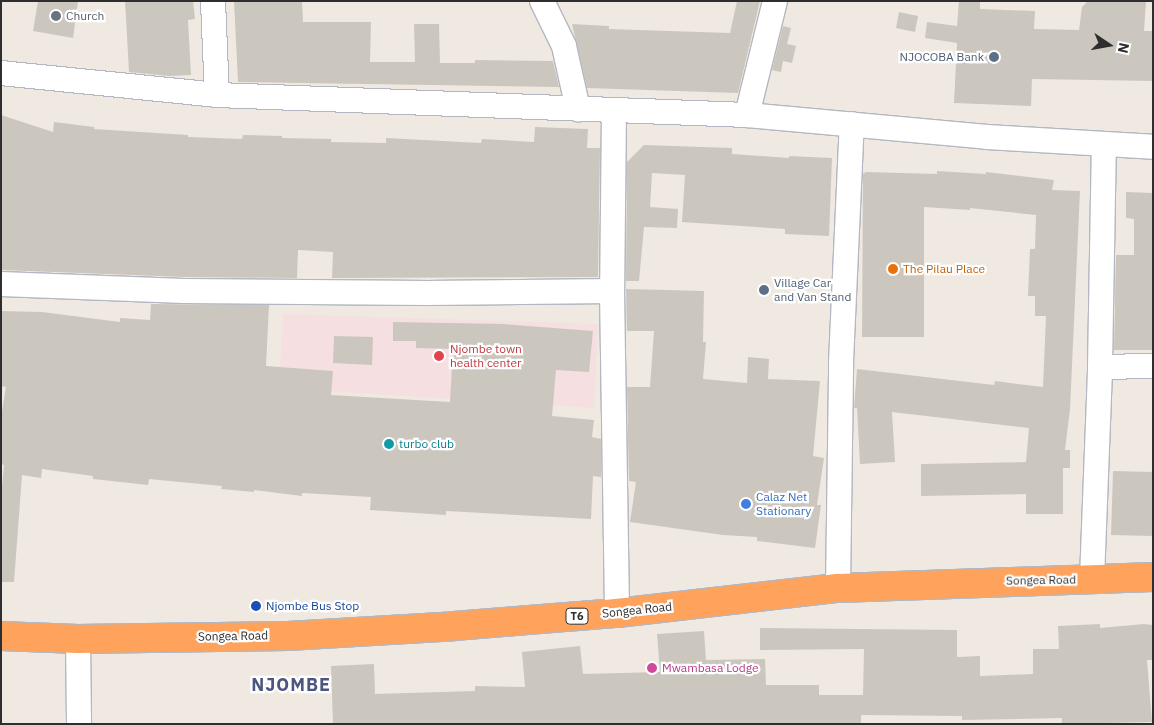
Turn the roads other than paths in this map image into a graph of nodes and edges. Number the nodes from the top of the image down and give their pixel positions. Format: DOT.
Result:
graph roads {
  1 [pos="213,1"];
  2 [pos="542,1"];
  3 [pos="775,1"];
  4 [pos="1,73"];
  5 [pos="217,95"];
  6 [pos="578,109"];
  7 [pos="614,111"];
  8 [pos="746,115"];
  9 [pos="852,124"];
  10 [pos="1104,144"];
  11 [pos="1153,147"];
  12 [pos="1,284"];
  13 [pos="612,291"];
  14 [pos="1100,366"];
  15 [pos="1153,366"];
  16 [pos="1153,577"];
  17 [pos="1092,579"];
  18 [pos="838,588"];
  19 [pos="616,612"];
  20 [pos="1,636"];
  21 [pos="78,639"];
  22 [pos="79,724"];
  1 -- 5 [label="street"];
  2 -- 6 [label="street"];
  3 -- 8 [label="street"];
  4 -- 5 [label="street"];
  5 -- 6 [label="street"];
  6 -- 7 [label="street"];
  7 -- 8 [label="street"];
  7 -- 13 [label="street"];
  8 -- 9 [label="street"];
  9 -- 10 [label="street"];
  9 -- 18 [label="street"];
  10 -- 11 [label="street"];
  10 -- 14 [label="street"];
  12 -- 13 [label="street"];
  13 -- 19 [label="street"];
  14 -- 15 [label="street"];
  14 -- 17 [label="street"];
  16 -- 17 [label="highway, Songea Road / T6"];
  17 -- 18 [label="highway, Songea Road / T6"];
  18 -- 19 [label="highway, Songea Road / T6"];
  19 -- 21 [label="highway, Songea Road / T6"];
  20 -- 21 [label="highway, Songea Road / T6"];
  21 -- 22 [label="street"];
}
